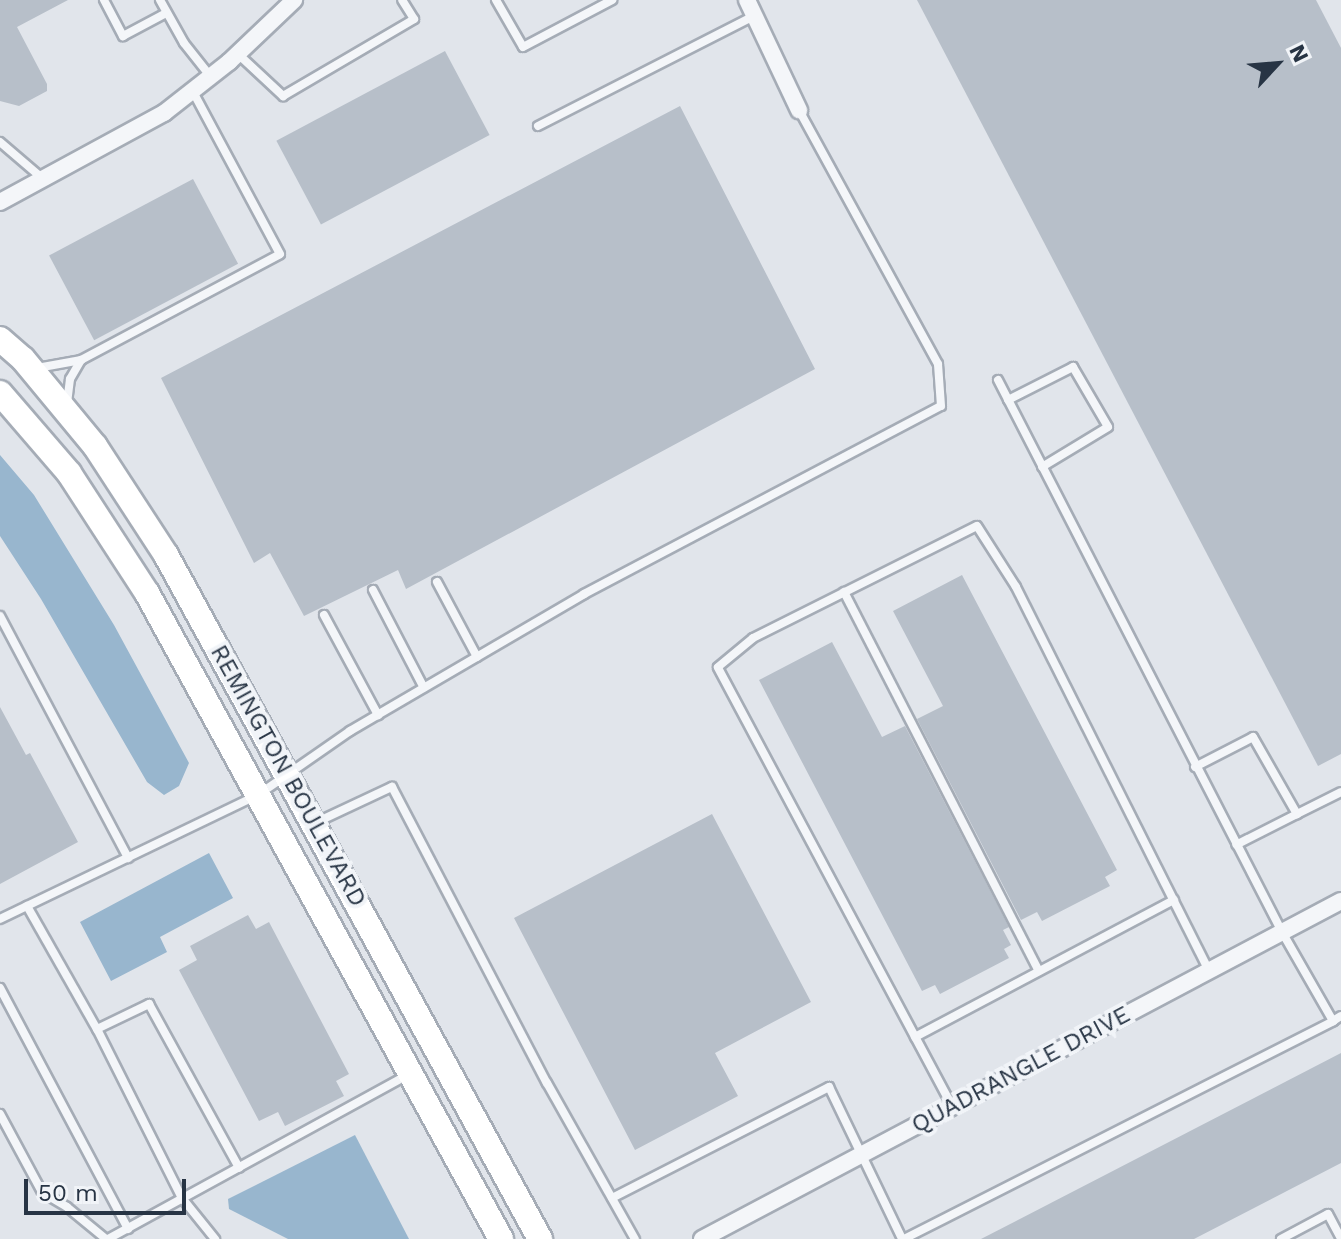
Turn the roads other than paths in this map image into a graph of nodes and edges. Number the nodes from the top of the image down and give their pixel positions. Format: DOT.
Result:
graph roads {
  1 [pos="104,0"];
  2 [pos="160,0"];
  3 [pos="294,0"];
  4 [pos="402,0"];
  5 [pos="496,0"];
  6 [pos="612,0"];
  7 [pos="747,0"];
  8 [pos="166,13"];
  9 [pos="755,16"];
  10 [pos="238,54"];
  11 [pos="211,77"];
  12 [pos="193,92"];
  13 [pos="799,110"];
  14 [pos="538,126"];
  15 [pos="0,142"];
  16 [pos="43,178"];
  17 [pos="0,202"];
  18 [pos="0,339"];
  19 [pos="81,360"];
  20 [pos="31,369"];
  21 [pos="998,380"];
  22 [pos="0,393"];
  23 [pos="1008,400"];
  24 [pos="66,411"];
  25 [pos="1042,467"];
  26 [pos="437,582"];
  27 [pos="373,590"];
  28 [pos="844,592"];
  29 [pos="324,615"];
  30 [pos="0,616"];
  31 [pos="477,657"];
  32 [pos="424,688"];
  33 [pos="378,715"];
  34 [pos="1195,767"];
  35 [pos="288,775"];
  36 [pos="1341,792"];
  37 [pos="258,795"];
  38 [pos="1297,814"];
  39 [pos="314,823"];
  40 [pos="1236,845"];
  41 [pos="128,858"];
  42 [pos="1174,900"];
  43 [pos="1341,901"];
  44 [pos="27,906"];
  45 [pos="0,919"];
  46 [pos="1282,932"];
  47 [pos="1210,970"];
  48 [pos="1039,971"];
  49 [pos="0,988"];
  50 [pos="1337,1019"];
  51 [pos="97,1029"];
  52 [pos="915,1037"];
  53 [pos="410,1074"];
  54 [pos="952,1106"];
  55 [pos="0,1114"];
  56 [pos="863,1154"];
  57 [pos="239,1168"];
  58 [pos="182,1198"];
  59 [pos="612,1198"];
  60 [pos="128,1229"];
  61 [pos="1341,1238"];
  62 [pos="107,1239"];
  63 [pos="215,1239"];
  64 [pos="501,1239"];
  65 [pos="540,1239"];
  66 [pos="635,1239"];
  67 [pos="702,1239"];
  68 [pos="903,1239"];
  69 [pos="1281,1239"];
  1 -- 8 [label="lane"];
  2 -- 8 [label="lane"];
  3 -- 10 [label="street"];
  4 -- 10 [label="lane"];
  5 -- 6 [label="lane"];
  7 -- 9 [label="street"];
  8 -- 11 [label="lane"];
  9 -- 13 [label="street"];
  9 -- 14 [label="lane"];
  10 -- 11 [label="street"];
  11 -- 12 [label="street"];
  12 -- 16 [label="street"];
  12 -- 19 [label="lane"];
  13 -- 31 [label="lane"];
  15 -- 16 [label="lane"];
  16 -- 17 [label="street"];
  18 -- 20 [label="street, REMINGTON BOULEVARD"];
  19 -- 20 [label="lane"];
  19 -- 24 [label="lane"];
  20 -- 24 [label="street, REMINGTON BOULEVARD"];
  21 -- 23 [label="lane"];
  22 -- 37 [label="street, REMINGTON BOULEVARD"];
  23 -- 25 [label="lane"];
  23 -- 25 [label="lane"];
  24 -- 35 [label="street, REMINGTON BOULEVARD"];
  25 -- 34 [label="lane"];
  26 -- 31 [label="lane"];
  27 -- 32 [label="lane"];
  28 -- 42 [label="lane"];
  28 -- 48 [label="lane"];
  28 -- 52 [label="lane"];
  29 -- 33 [label="lane"];
  30 -- 41 [label="lane"];
  31 -- 32 [label="lane"];
  32 -- 33 [label="lane"];
  33 -- 35 [label="lane"];
  34 -- 38 [label="lane"];
  34 -- 40 [label="lane"];
  35 -- 37 [label="lane"];
  35 -- 39 [label="street, REMINGTON BOULEVARD"];
  36 -- 38 [label="lane"];
  37 -- 41 [label="lane"];
  37 -- 53 [label="street, REMINGTON BOULEVARD"];
  38 -- 40 [label="lane"];
  39 -- 59 [label="lane"];
  39 -- 65 [label="street, REMINGTON BOULEVARD"];
  40 -- 46 [label="lane"];
  41 -- 44 [label="lane"];
  42 -- 47 [label="lane"];
  42 -- 48 [label="lane"];
  43 -- 46 [label="street, QUADRANGLE DRIVE"];
  44 -- 45 [label="lane"];
  44 -- 51 [label="lane"];
  46 -- 47 [label="street, QUADRANGLE DRIVE"];
  46 -- 50 [label="lane"];
  47 -- 54 [label="street, QUADRANGLE DRIVE"];
  48 -- 52 [label="lane"];
  49 -- 60 [label="lane"];
  50 -- 68 [label="lane"];
  51 -- 57 [label="lane"];
  51 -- 58 [label="lane"];
  52 -- 54 [label="lane"];
  53 -- 57 [label="lane"];
  53 -- 64 [label="street, REMINGTON BOULEVARD"];
  54 -- 56 [label="street, QUADRANGLE DRIVE"];
  55 -- 62 [label="lane"];
  56 -- 59 [label="lane"];
  56 -- 67 [label="street, QUADRANGLE DRIVE"];
  56 -- 68 [label="lane"];
  57 -- 58 [label="lane"];
  58 -- 60 [label="lane"];
  58 -- 63 [label="lane"];
  59 -- 66 [label="lane"];
  60 -- 62 [label="lane"];
  61 -- 69 [label="lane"];
}
